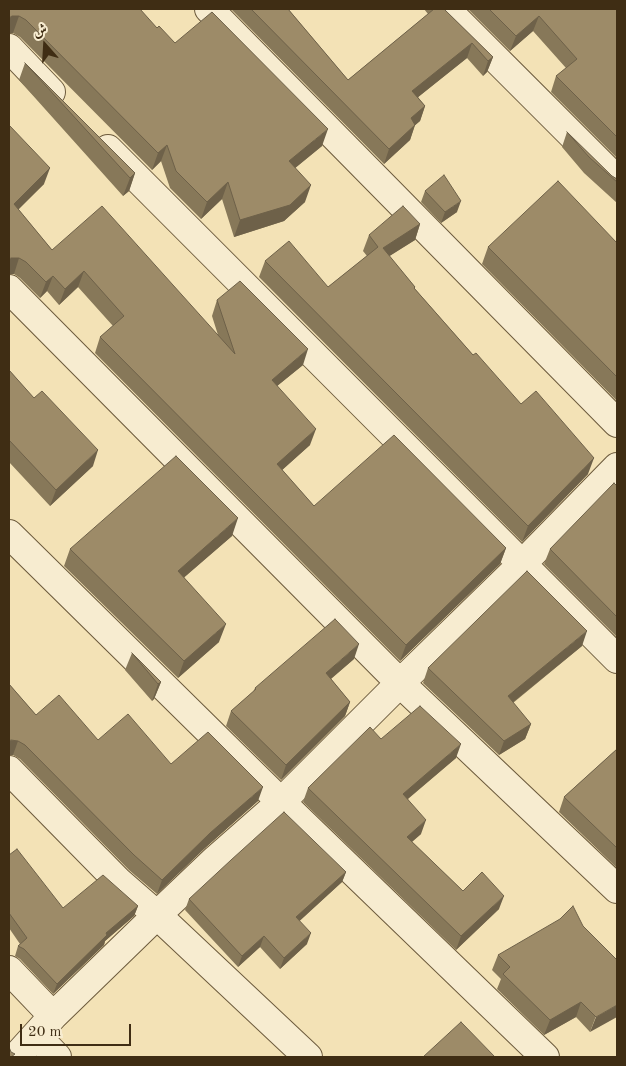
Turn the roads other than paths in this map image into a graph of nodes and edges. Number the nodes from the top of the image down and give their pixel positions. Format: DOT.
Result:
graph roads {
  1 [pos="210,9"];
  2 [pos="446,9"];
  3 [pos="9,48"];
  4 [pos="70,110"];
  5 [pos="91,131"];
  6 [pos="617,180"];
  7 [pos="9,289"];
  8 [pos="617,424"];
  9 [pos="617,468"];
  10 [pos="9,534"];
  11 [pos="522,564"];
  12 [pos="617,659"];
  13 [pos="400,683"];
  14 [pos="9,770"];
  15 [pos="281,802"];
  16 [pos="617,889"];
  17 [pos="157,915"];
  18 [pos="9,970"];
  19 [pos="45,1026"];
  20 [pos="16,1057"];
  21 [pos="57,1057"];
  22 [pos="308,1057"];
  23 [pos="544,1057"];
  1 -- 8 [label="street"];
  2 -- 6 [label="street"];
  3 -- 4 [label="street"];
  5 -- 11 [label="street"];
  7 -- 13 [label="street"];
  9 -- 11 [label="street"];
  10 -- 15 [label="street"];
  11 -- 12 [label="street"];
  11 -- 13 [label="street"];
  13 -- 15 [label="street"];
  13 -- 16 [label="street"];
  14 -- 17 [label="street"];
  15 -- 17 [label="street"];
  15 -- 23 [label="street"];
  17 -- 19 [label="street"];
  17 -- 22 [label="street"];
  18 -- 19 [label="street"];
  19 -- 20 [label="street"];
  19 -- 21 [label="street"];
}
